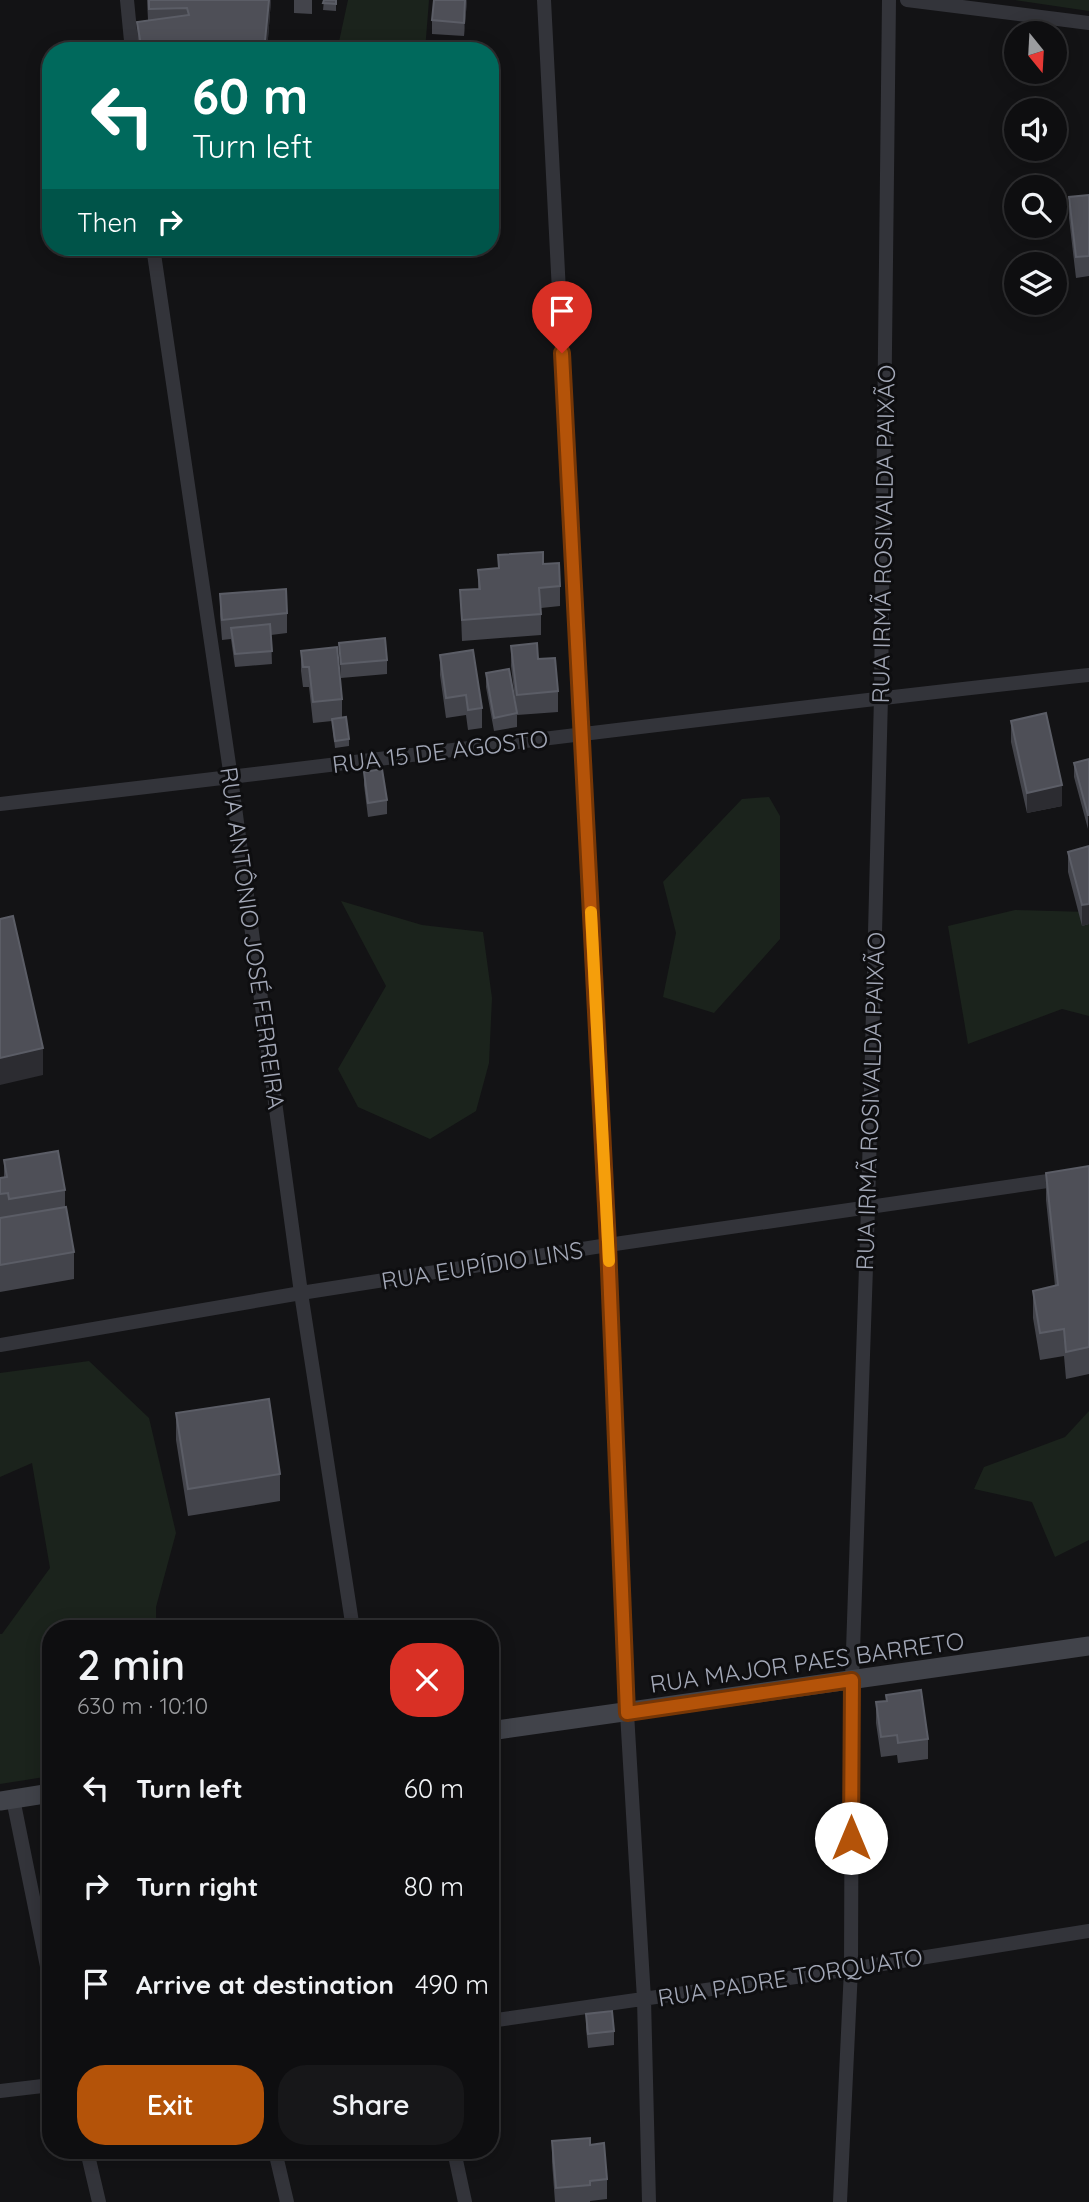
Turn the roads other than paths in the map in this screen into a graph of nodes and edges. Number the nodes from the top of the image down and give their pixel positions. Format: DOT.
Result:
graph roads {
  1 [pos="127,0"];
  2 [pos="544,0"];
  3 [pos="889,0"];
  4 [pos="908,0"];
  5 [pos="1089,23"];
  6 [pos="131,42"];
  7 [pos="154,256"];
  8 [pos="1089,675"];
  9 [pos="881,697"];
  10 [pos="582,733"];
  11 [pos="231,778"];
  12 [pos="0,804"];
  13 [pos="1089,1175"];
  14 [pos="868,1208"];
  15 [pos="608,1245"];
  16 [pos="302,1293"];
  17 [pos="0,1345"];
  18 [pos="353,1620"];
  19 [pos="1089,1646"];
  20 [pos="852,1680"];
  21 [pos="627,1713"];
  22 [pos="499,1730"];
  23 [pos="42,1794"];
  24 [pos="7,1800"];
  25 [pos="1089,1931"];
  26 [pos="42,1948"];
  27 [pos="850,1969"];
  28 [pos="644,1999"];
  29 [pos="499,2020"];
  30 [pos="42,2086"];
  31 [pos="0,2091"];
  32 [pos="90,2159"];
  33 [pos="277,2159"];
  34 [pos="456,2159"];
  35 [pos="99,2202"];
  36 [pos="287,2202"];
  37 [pos="465,2202"];
  38 [pos="649,2202"];
  39 [pos="840,2202"];
  1 -- 6 [label="street"];
  2 -- 10 [label="street"];
  3 -- 9 [label="street, RUA IRMÃ ROSIVALDA PAIXÃO"];
  4 -- 5 [label="street"];
  7 -- 11 [label="street, RUA ANTÔNIO JOSÉ FERREIRA"];
  8 -- 9 [label="street, RUA 15 DE AGOSTO"];
  9 -- 10 [label="street, RUA 15 DE AGOSTO"];
  9 -- 14 [label="street, RUA IRMÃ ROSIVALDA PAIXÃO"];
  10 -- 11 [label="street, RUA 15 DE AGOSTO"];
  10 -- 15 [label="street"];
  11 -- 12 [label="street, RUA 15 DE AGOSTO"];
  11 -- 16 [label="street, RUA ANTÔNIO JOSÉ FERREIRA"];
  13 -- 14 [label="street, RUA EUPÍDIO LINS"];
  14 -- 15 [label="street, RUA EUPÍDIO LINS"];
  14 -- 20 [label="street, RUA IRMÃ ROSIVALDA PAIXÃO"];
  15 -- 16 [label="street, RUA EUPÍDIO LINS"];
  15 -- 21 [label="street"];
  16 -- 17 [label="street, RUA EUPÍDIO LINS"];
  16 -- 18 [label="street, RUA ANTÔNIO JOSÉ FERREIRA"];
  19 -- 20 [label="street, RUA MAJOR PAES BARRETO"];
  20 -- 21 [label="street, RUA MAJOR PAES BARRETO"];
  20 -- 27 [label="street, RUA IRMÃ ROSIVALDA PAIXÃO"];
  21 -- 22 [label="street, RUA MAJOR PAES BARRETO"];
  21 -- 28 [label="street"];
  23 -- 24 [label="street"];
  24 -- 26 [label="street"];
  25 -- 27 [label="street, RUA PADRE TORQUATO"];
  27 -- 28 [label="street, RUA PADRE TORQUATO"];
  27 -- 39 [label="street, RUA IRMÃ ROSIVALDA PAIXÃO"];
  28 -- 29 [label="street, RUA PADRE TORQUATO"];
  28 -- 38 [label="street"];
  30 -- 31 [label="street"];
  32 -- 35 [label="street"];
  33 -- 36 [label="street"];
  34 -- 37 [label="street"];
}
